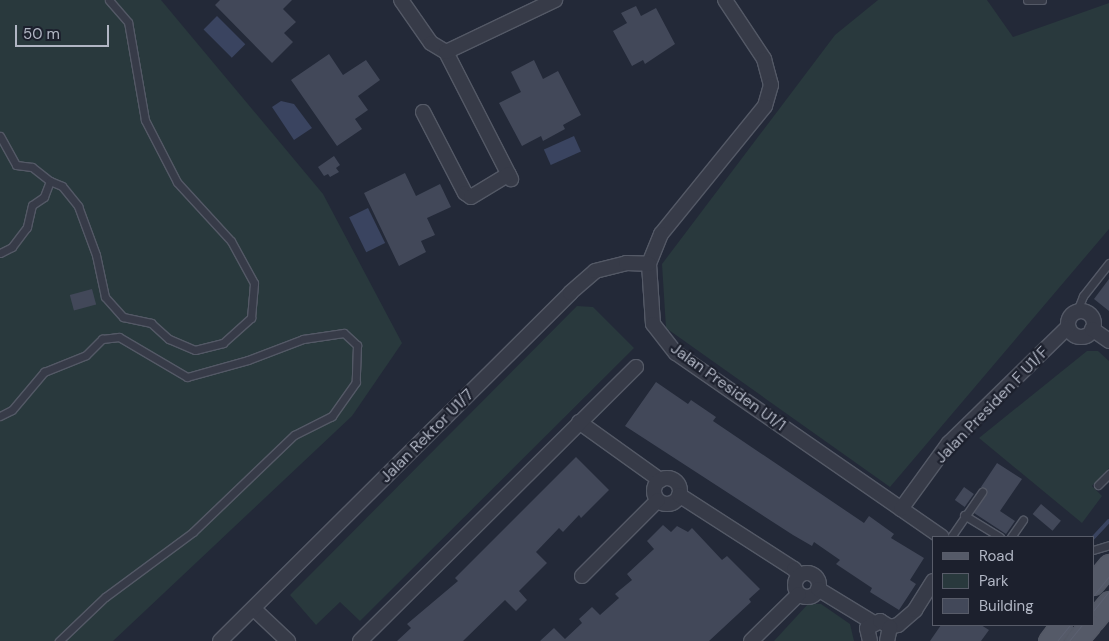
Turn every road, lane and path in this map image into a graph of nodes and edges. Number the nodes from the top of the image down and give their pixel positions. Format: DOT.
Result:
graph roads {
  1 [pos="109,0"];
  2 [pos="401,0"];
  3 [pos="555,0"];
  4 [pos="725,0"];
  5 [pos="1027,0"];
  6 [pos="1042,0"];
  7 [pos="446,52"];
  8 [pos="423,112"];
  9 [pos="0,136"];
  10 [pos="50,181"];
  11 [pos="0,253"];
  12 [pos="1109,263"];
  13 [pos="649,264"];
  14 [pos="1077,312"];
  15 [pos="1068,327"];
  16 [pos="1092,329"];
  17 [pos="1109,341"];
  18 [pos="636,367"];
  19 [pos="0,416"];
  20 [pos="579,422"];
  21 [pos="1109,474"];
  22 [pos="660,480"];
  23 [pos="1098,485"];
  24 [pos="982,492"];
  25 [pos="679,495"];
  26 [pos="658,500"];
  27 [pos="901,509"];
  28 [pos="964,515"];
  29 [pos="1023,520"];
  30 [pos="941,536"];
  31 [pos="952,536"];
  32 [pos="998,536"];
  33 [pos="1012,536"];
  34 [pos="1109,544"];
  35 [pos="1094,550"];
  36 [pos="799,575"];
  37 [pos="582,576"];
  38 [pos="932,582"];
  39 [pos="818,589"];
  40 [pos="799,594"];
  41 [pos="1109,602"];
  42 [pos="254,609"];
  43 [pos="1094,619"];
  44 [pos="872,622"];
  45 [pos="1039,626"];
  46 [pos="1060,626"];
  47 [pos="888,634"];
  48 [pos="59,641"];
  49 [pos="220,641"];
  50 [pos="288,641"];
  51 [pos="360,641"];
  52 [pos="751,641"];
  53 [pos="870,641"];
  54 [pos="1039,641"];
  55 [pos="1049,641"];
  1 -- 10 [label="lane"];
  2 -- 7 [label="street"];
  3 -- 7 [label="street"];
  4 -- 13 [label="street, Jalan Presiden U1/1"];
  5 -- 6 [label="lane"];
  7 -- 8 [label="street"];
  9 -- 10 [label="lane"];
  10 -- 11 [label="lane"];
  12 -- 14 [label="lane"];
  13 -- 27 [label="street, Jalan Presiden U1/1"];
  13 -- 42 [label="street, Jalan Rektor U1/7"];
  14 -- 15 [label="street, Jalan Presiden F U1/F"];
  14 -- 16 [label="street"];
  15 -- 16 [label="street"];
  15 -- 27 [label="street, Jalan Presiden F U1/F"];
  16 -- 17 [label="street"];
  18 -- 20 [label="street"];
  19 -- 48 [label="lane"];
  20 -- 22 [label="street"];
  20 -- 51 [label="street"];
  21 -- 23 [label="lane"];
  22 -- 25 [label="street"];
  22 -- 26 [label="street"];
  24 -- 28 [label="lane"];
  25 -- 26 [label="street"];
  25 -- 36 [label="street"];
  26 -- 37 [label="street"];
  27 -- 30 [label="street, Jalan Presiden U1/1"];
  28 -- 31 [label="lane"];
  28 -- 32 [label="lane"];
  29 -- 33 [label="lane"];
  34 -- 35 [label="lane"];
  36 -- 39 [label="street"];
  36 -- 40 [label="street"];
  38 -- 47 [label="street"];
  39 -- 40 [label="street"];
  39 -- 44 [label="street"];
  40 -- 52 [label="street"];
  41 -- 43 [label="main road"];
  42 -- 49 [label="street, Jalan Rektor U1/7"];
  42 -- 50 [label="street"];
  44 -- 47 [label="street"];
  44 -- 53 [label="street"];
  45 -- 54 [label="main road"];
  46 -- 55 [label="main road"];
}
